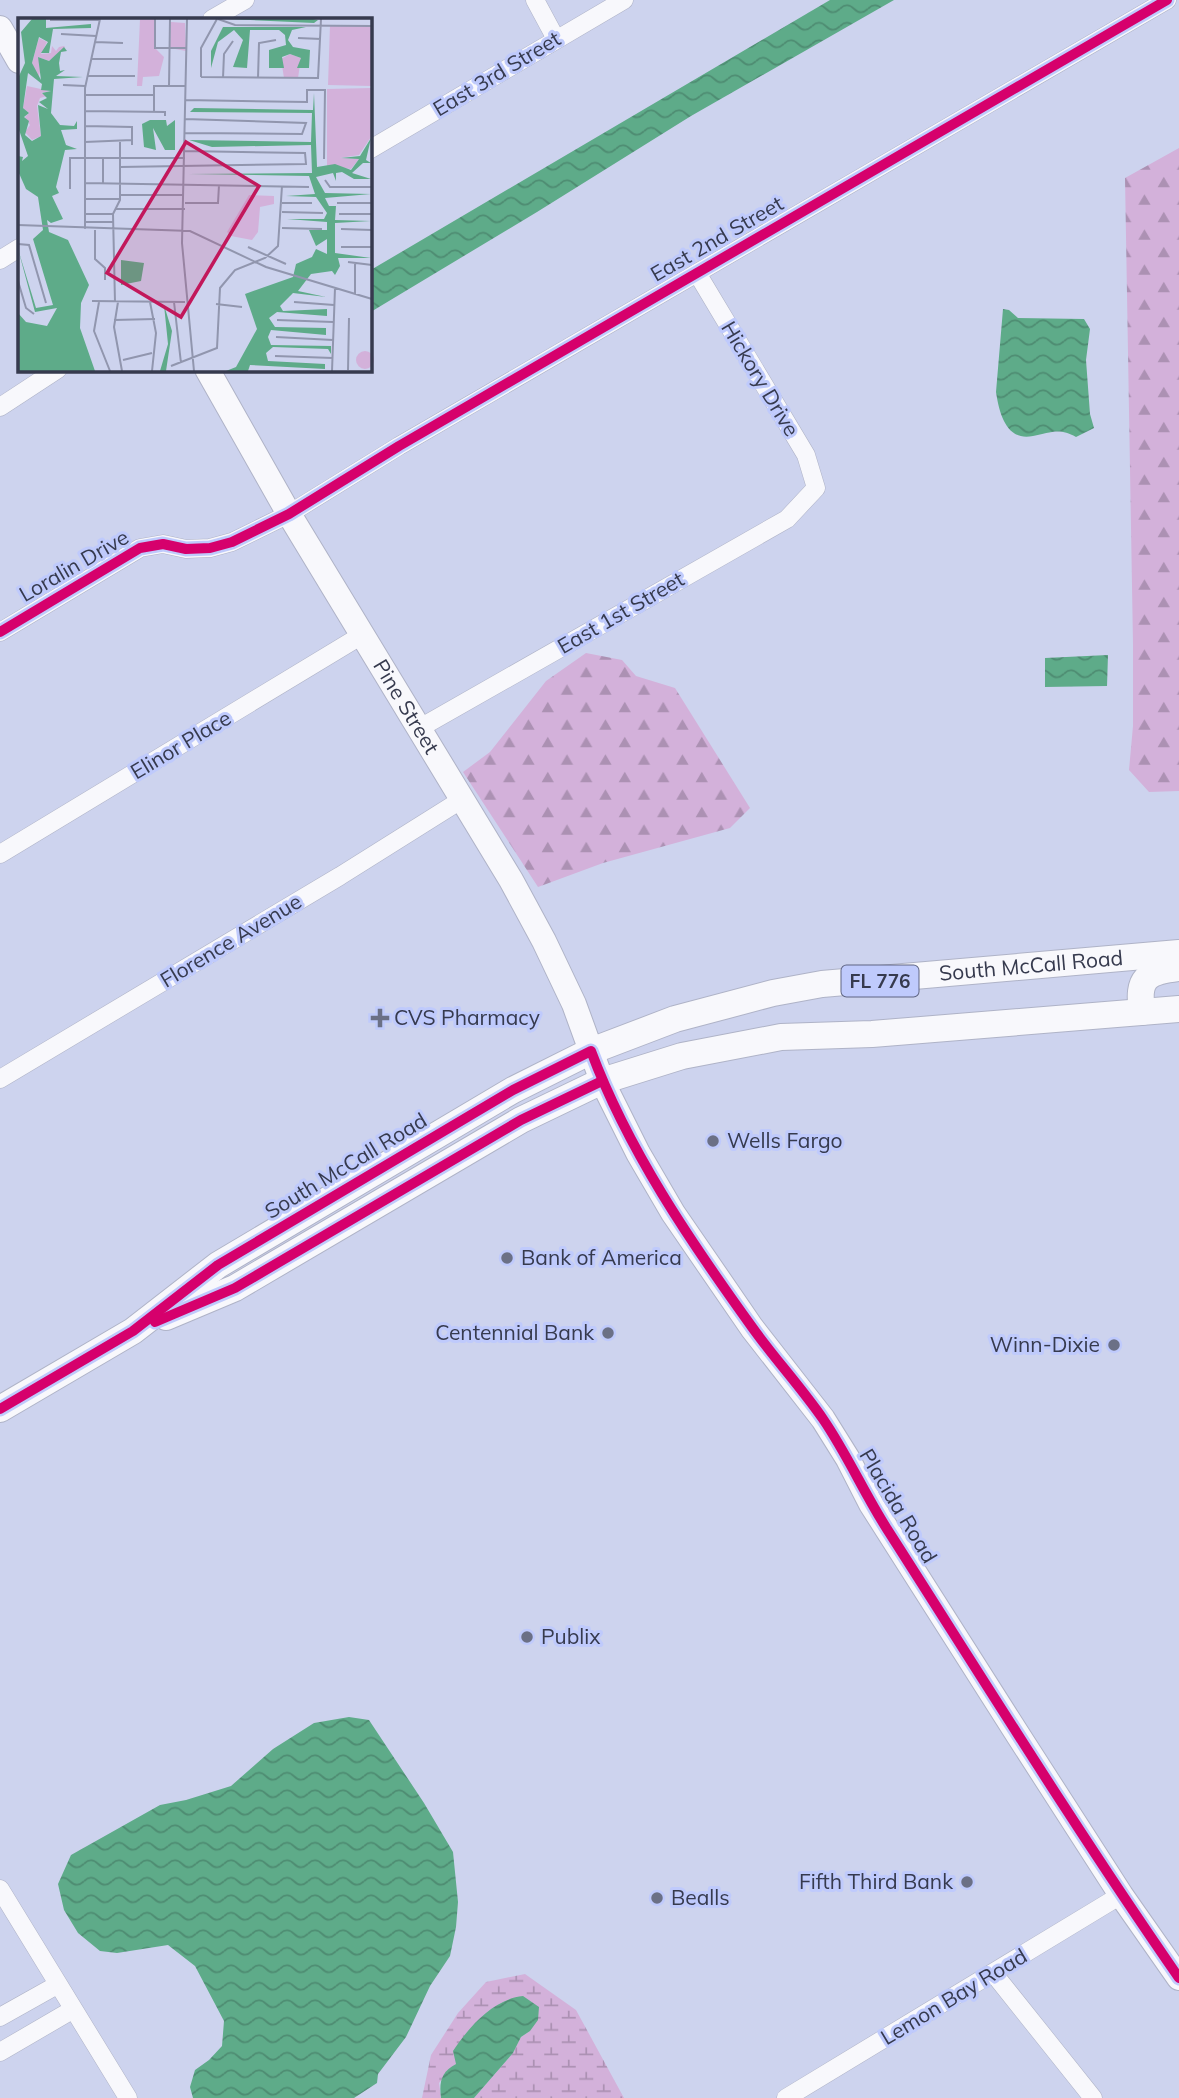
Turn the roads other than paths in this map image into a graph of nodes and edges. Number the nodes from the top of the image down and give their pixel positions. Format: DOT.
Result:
graph roads {
  1 [pos="245,0"];
  2 [pos="535,0"];
  3 [pos="624,0"];
  4 [pos="1167,0"];
  5 [pos="214,18"];
  6 [pos="0,28"];
  7 [pos="556,39"];
  8 [pos="18,59"];
  9 [pos="371,149"];
  10 [pos="18,249"];
  11 [pos="0,260"];
  12 [pos="697,273"];
  13 [pos="55,371"];
  14 [pos="208,371"];
  15 [pos="0,407"];
  16 [pos="816,488"];
  17 [pos="289,514"];
  18 [pos="0,632"];
  19 [pos="362,635"];
  20 [pos="418,729"];
  21 [pos="461,800"];
  22 [pos="0,854"];
  23 [pos="1179,953"];
  24 [pos="1179,968"];
  25 [pos="1179,1009"];
  26 [pos="1142,1012"];
  27 [pos="591,1051"];
  28 [pos="0,1079"];
  29 [pos="602,1081"];
  30 [pos="133,1331"];
  31 [pos="0,1409"];
  32 [pos="0,1889"];
  33 [pos="1121,1895"];
  34 [pos="995,1974"];
  35 [pos="1179,1978"];
  36 [pos="57,1985"];
  37 [pos="72,2010"];
  38 [pos="0,2017"];
  39 [pos="0,2052"];
  40 [pos="128,2098"];
  41 [pos="786,2098"];
  42 [pos="1093,2098"];
  1 -- 5 [label="street"];
  2 -- 7 [label="street"];
  3 -- 7 [label="street, East 3rd Street"];
  4 -- 12 [label="street, East 2nd Street"];
  6 -- 8 [label="main road"];
  7 -- 9 [label="street, East 3rd Street"];
  10 -- 11 [label="street"];
  12 -- 16 [label="street, Hickory Drive"];
  12 -- 17 [label="street, East 2nd Street"];
  13 -- 15 [label="street"];
  14 -- 17 [label="main road, Pine Street"];
  16 -- 20 [label="street, East 1st Street"];
  17 -- 18 [label="street, Loralin Drive"];
  17 -- 19 [label="main road, Pine Street"];
  19 -- 20 [label="main road, Pine Street"];
  19 -- 22 [label="street, Elinor Place"];
  20 -- 21 [label="main road, Pine Street"];
  21 -- 27 [label="main road, Pine Street"];
  21 -- 28 [label="street, Florence Avenue"];
  23 -- 27 [label="main road, South McCall Road / FL 776"];
  24 -- 26 [label="main road"];
  25 -- 26 [label="main road, South McCall Road / FL 776"];
  26 -- 29 [label="main road, South McCall Road / FL 776"];
  27 -- 29 [label="main road, Placida Road"];
  27 -- 30 [label="main road, South McCall Road / FL 776"];
  29 -- 30 [label="main road, South McCall Road / FL 776"];
  29 -- 33 [label="main road, Placida Road"];
  30 -- 31 [label="main road, South McCall Road / FL 776"];
  32 -- 36 [label="street"];
  33 -- 34 [label="street, Lemon Bay Road"];
  33 -- 35 [label="main road, Placida Road"];
  34 -- 41 [label="street, Lemon Bay Road"];
  34 -- 42 [label="street"];
  36 -- 37 [label="street"];
  36 -- 38 [label="street"];
  37 -- 39 [label="street"];
  37 -- 40 [label="street"];
}
